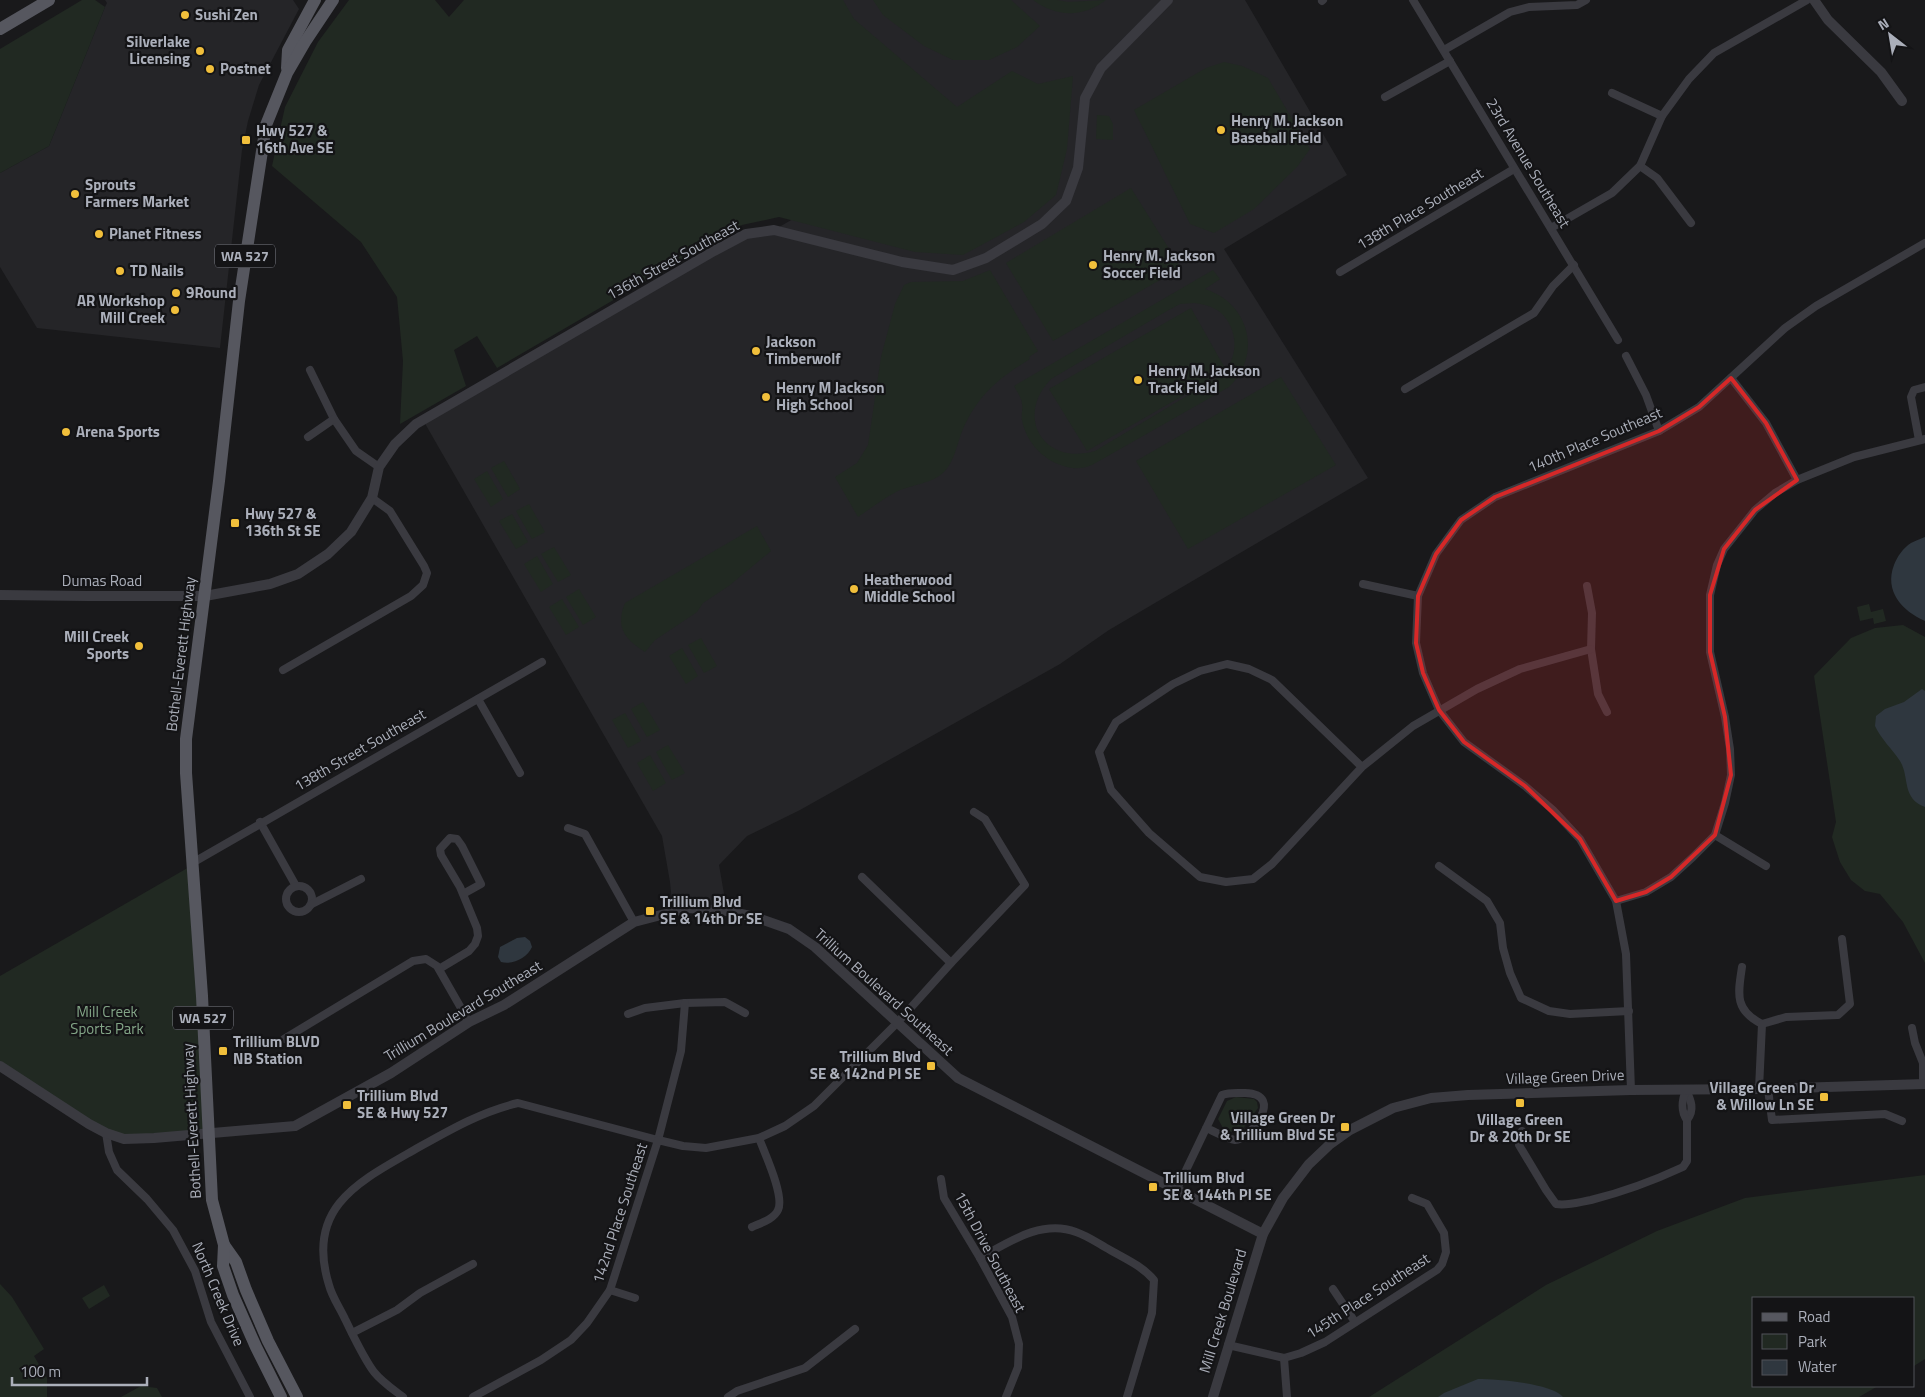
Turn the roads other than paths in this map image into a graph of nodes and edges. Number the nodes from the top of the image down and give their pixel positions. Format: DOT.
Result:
graph roads {
  1 [pos="49,0"];
  2 [pos="332,0"];
  3 [pos="1168,0"];
  4 [pos="1413,0"];
  5 [pos="1586,0"];
  6 [pos="1807,0"];
  7 [pos="1814,0"];
  8 [pos="311,2"];
  9 [pos="0,29"];
  10 [pos="305,42"];
  11 [pos="1444,50"];
  12 [pos="1450,61"];
  13 [pos="287,73"];
  14 [pos="1612,93"];
  15 [pos="1385,97"];
  16 [pos="1902,101"];
  17 [pos="1662,116"];
  18 [pos="1640,166"];
  19 [pos="1514,170"];
  20 [pos="1691,223"];
  21 [pos="1551,228"];
  22 [pos="1925,243"];
  23 [pos="1574,265"];
  24 [pos="1340,272"];
  25 [pos="1618,340"];
  26 [pos="1626,356"];
  27 [pos="310,370"];
  28 [pos="1731,378"];
  29 [pos="1925,388"];
  30 [pos="1405,389"];
  31 [pos="334,419"];
  32 [pos="1659,431"];
  33 [pos="308,437"];
  34 [pos="1922,440"];
  35 [pos="379,467"];
  36 [pos="1796,480"];
  37 [pos="372,498"];
  38 [pos="1363,584"];
  39 [pos="1587,586"];
  40 [pos="0,594"];
  41 [pos="205,596"];
  42 [pos="1418,596"];
  43 [pos="1592,649"];
  44 [pos="542,662"];
  45 [pos="284,670"];
  46 [pos="478,699"];
  47 [pos="1439,710"];
  48 [pos="1607,712"];
  49 [pos="1362,767"];
  50 [pos="520,773"];
  51 [pos="974,812"];
  52 [pos="260,822"];
  53 [pos="568,828"];
  54 [pos="1715,835"];
  55 [pos="194,862"];
  56 [pos="1440,866"];
  57 [pos="1766,866"];
  58 [pos="862,877"];
  59 [pos="361,879"];
  60 [pos="296,886"];
  61 [pos="463,894"];
  62 [pos="1616,901"];
  63 [pos="312,904"];
  64 [pos="634,922"];
  65 [pos="1842,939"];
  66 [pos="951,963"];
  67 [pos="1742,967"];
  68 [pos="439,969"];
  69 [pos="685,1003"];
  70 [pos="1629,1011"];
  71 [pos="745,1013"];
  72 [pos="628,1014"];
  73 [pos="469,1022"];
  74 [pos="897,1024"];
  75 [pos="1762,1024"];
  76 [pos="1912,1028"];
  77 [pos="284,1039"];
  78 [pos="0,1066"];
  79 [pos="1924,1084"];
  80 [pos="1763,1089"];
  81 [pos="1631,1090"];
  82 [pos="1686,1090"];
  83 [pos="1902,1120"];
  84 [pos="1206,1128"];
  85 [pos="1522,1131"];
  86 [pos="106,1133"];
  87 [pos="209,1133"];
  88 [pos="759,1138"];
  89 [pos="658,1140"];
  90 [pos="941,1179"];
  91 [pos="1177,1189"];
  92 [pos="1412,1198"];
  93 [pos="752,1227"];
  94 [pos="1263,1234"];
  95 [pos="224,1245"];
  96 [pos="980,1258"];
  97 [pos="473,1264"];
  98 [pos="1333,1289"];
  99 [pos="610,1290"];
  100 [pos="635,1298"];
  101 [pos="1355,1322"];
  102 [pos="856,1329"];
  103 [pos="352,1334"];
  104 [pos="1228,1345"];
  105 [pos="1284,1358"];
  106 [pos="250,1397"];
  107 [pos="281,1397"];
  108 [pos="297,1397"];
  109 [pos="403,1397"];
  110 [pos="473,1397"];
  111 [pos="728,1397"];
  112 [pos="1006,1397"];
  113 [pos="1127,1397"];
  114 [pos="1213,1397"];
  115 [pos="1287,1397"];
  1 -- 9 [label="main road"];
  2 -- 10 [label="main road, Bothell-Everett Highway / WA 527"];
  3 -- 35 [label="street, 136th Street Southeast"];
  4 -- 11 [label="street, 23rd Avenue Southeast"];
  5 -- 11 [label="street"];
  6 -- 17 [label="street"];
  7 -- 16 [label="street"];
  8 -- 10 [label="main road"];
  8 -- 13 [label="main road, Bothell-Everett Highway / WA 527"];
  10 -- 13 [label="main road, Bothell-Everett Highway / WA 527"];
  11 -- 12 [label="street, 23rd Avenue Southeast"];
  12 -- 15 [label="street"];
  12 -- 19 [label="street, 23rd Avenue Southeast"];
  13 -- 41 [label="main road, Bothell-Everett Highway / WA 527"];
  14 -- 17 [label="street"];
  17 -- 18 [label="street"];
  18 -- 20 [label="street"];
  18 -- 21 [label="street"];
  19 -- 21 [label="street, 23rd Avenue Southeast"];
  19 -- 24 [label="street, 138th Place Southeast"];
  21 -- 23 [label="street, 23rd Avenue Southeast"];
  22 -- 28 [label="street, 140th Place Southeast"];
  23 -- 25 [label="street, 23rd Avenue Southeast"];
  23 -- 30 [label="street"];
  26 -- 32 [label="street"];
  27 -- 31 [label="street"];
  28 -- 32 [label="street, 140th Place Southeast"];
  28 -- 36 [label="street"];
  29 -- 34 [label="street"];
  31 -- 33 [label="street"];
  31 -- 35 [label="street"];
  32 -- 42 [label="street, 140th Place Southeast"];
  34 -- 36 [label="street"];
  35 -- 37 [label="street, 136th Street Southeast"];
  36 -- 54 [label="street"];
  37 -- 41 [label="street, 136th Street Southeast"];
  37 -- 45 [label="street"];
  38 -- 42 [label="street"];
  39 -- 43 [label="street"];
  40 -- 41 [label="street, Dumas Road"];
  41 -- 55 [label="main road, Bothell-Everett Highway / WA 527"];
  42 -- 47 [label="street"];
  43 -- 47 [label="street"];
  43 -- 48 [label="street"];
  44 -- 46 [label="street, 138th Street Southeast"];
  46 -- 50 [label="street"];
  46 -- 52 [label="street, 138th Street Southeast"];
  47 -- 49 [label="street"];
  47 -- 62 [label="street"];
  49 -- 49 [label="street"];
  51 -- 66 [label="street, 142nd Place Southeast"];
  52 -- 55 [label="street, 138th Street Southeast"];
  52 -- 60 [label="street"];
  53 -- 64 [label="street"];
  54 -- 57 [label="street"];
  54 -- 62 [label="street"];
  55 -- 87 [label="main road, Bothell-Everett Highway / WA 527"];
  56 -- 70 [label="street"];
  58 -- 66 [label="street"];
  59 -- 63 [label="street"];
  60 -- 63 [label="street"];
  60 -- 63 [label="street"];
  61 -- 61 [label="street"];
  61 -- 68 [label="street"];
  62 -- 70 [label="street"];
  64 -- 73 [label="street, Trillium Boulevard Southeast"];
  64 -- 74 [label="street, Trillium Boulevard Southeast"];
  65 -- 75 [label="street"];
  66 -- 74 [label="street, 142nd Place Southeast"];
  67 -- 75 [label="street"];
  68 -- 73 [label="street"];
  68 -- 77 [label="street"];
  69 -- 71 [label="street"];
  69 -- 72 [label="street"];
  69 -- 89 [label="street"];
  70 -- 81 [label="street"];
  73 -- 87 [label="street, Trillium Boulevard Southeast"];
  74 -- 88 [label="street, 142nd Place Southeast"];
  74 -- 91 [label="street, Trillium Boulevard Southeast"];
  75 -- 80 [label="street"];
  76 -- 79 [label="street"];
  78 -- 86 [label="street"];
  79 -- 80 [label="street, Village Green Drive"];
  80 -- 82 [label="street, Village Green Drive"];
  80 -- 83 [label="street"];
  81 -- 82 [label="street, Village Green Drive"];
  81 -- 94 [label="street, Village Green Drive"];
  82 -- 85 [label="street"];
  84 -- 84 [label="street"];
  84 -- 91 [label="street"];
  86 -- 87 [label="street"];
  86 -- 106 [label="street, North Creek Drive"];
  87 -- 95 [label="main road, Bothell-Everett Highway / WA 527"];
  88 -- 89 [label="street, 142nd Place Southeast"];
  88 -- 93 [label="street"];
  89 -- 99 [label="street, 142nd Place Southeast"];
  89 -- 103 [label="street"];
  90 -- 96 [label="street, 15th Drive Southeast"];
  91 -- 94 [label="street, Trillium Boulevard Southeast"];
  92 -- 101 [label="street, 145th Place Southeast"];
  94 -- 104 [label="street, Mill Creek Boulevard"];
  95 -- 107 [label="main road, Bothell-Everett Highway / WA 527"];
  95 -- 108 [label="main road, Bothell-Everett Highway / WA 527"];
  96 -- 112 [label="street, 15th Drive Southeast"];
  96 -- 113 [label="street"];
  97 -- 103 [label="street"];
  98 -- 101 [label="street"];
  99 -- 100 [label="street"];
  99 -- 110 [label="street, 142nd Place Southeast"];
  101 -- 105 [label="street, 145th Place Southeast"];
  102 -- 111 [label="street"];
  103 -- 109 [label="street"];
  104 -- 105 [label="street"];
  104 -- 114 [label="street, Mill Creek Boulevard"];
  105 -- 115 [label="street"];
}
